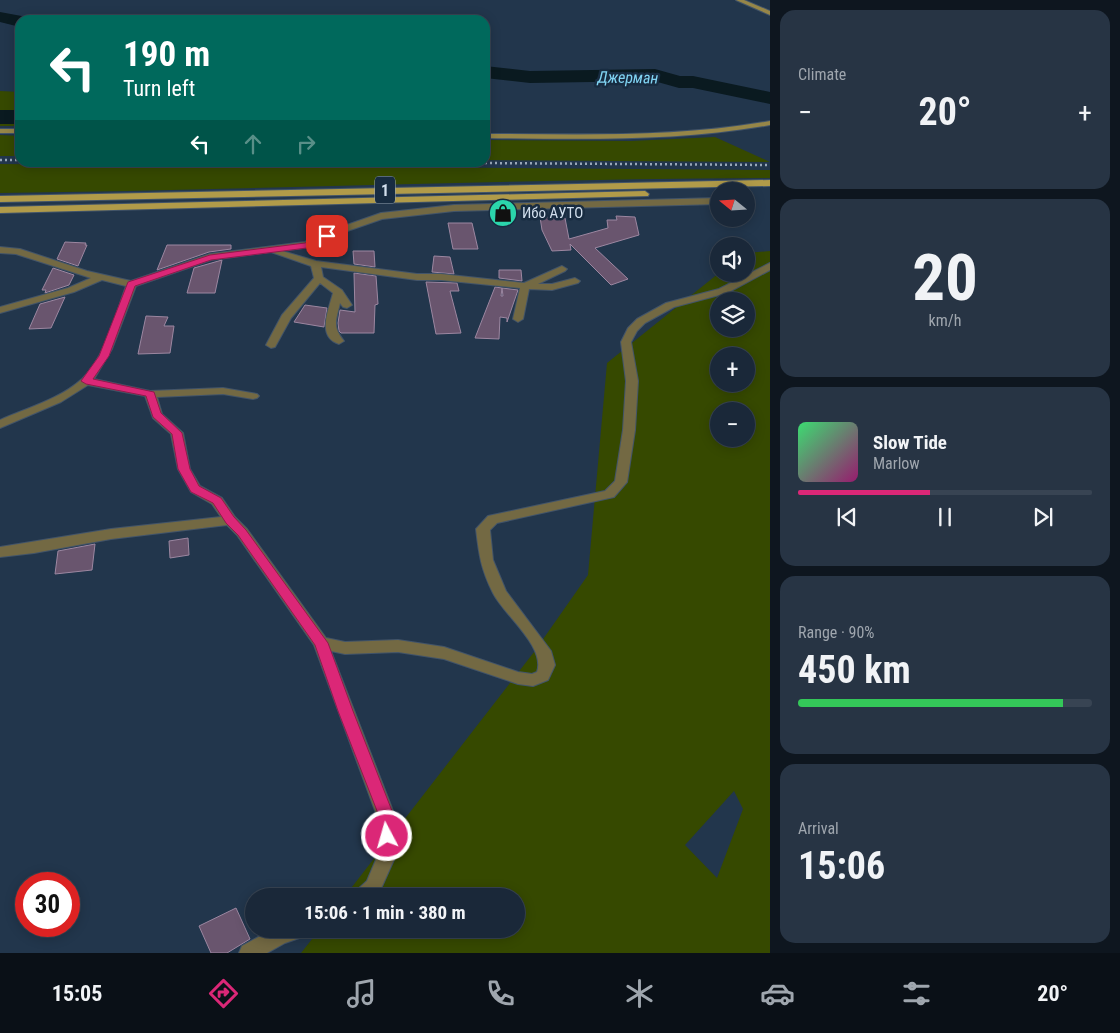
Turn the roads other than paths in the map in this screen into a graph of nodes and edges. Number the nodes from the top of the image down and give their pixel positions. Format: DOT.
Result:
graph roads {
  1 [pos="739,0"];
  2 [pos="753,0"];
  3 [pos="770,7"];
  4 [pos="770,13"];
  5 [pos="770,123"];
  6 [pos="0,131"];
  7 [pos="15,131"];
  8 [pos="490,136"];
  9 [pos="770,183"];
  10 [pos="770,190"];
  11 [pos="755,191"];
  12 [pos="710,192"];
  13 [pos="0,199"];
  14 [pos="710,202"];
  15 [pos="0,210"];
  16 [pos="0,250"];
  17 [pos="271,250"];
  18 [pos="315,264"];
  19 [pos="770,266"];
  20 [pos="562,269"];
  21 [pos="101,277"];
  22 [pos="319,278"];
  23 [pos="575,281"];
  24 [pos="132,284"];
  25 [pos="525,286"];
  26 [pos="338,292"];
  27 [pos="347,305"];
  28 [pos="0,310"];
  29 [pos="518,318"];
  30 [pos="339,341"];
  31 [pos="271,344"];
  32 [pos="86,381"];
  33 [pos="150,394"];
  34 [pos="253,396"];
  35 [pos="0,424"];
  36 [pos="230,520"];
  37 [pos="0,552"];
  38 [pos="321,643"];
  39 [pos="372,888"];
  40 [pos="275,938"];
  41 [pos="249,953"];
  1 -- 4 [label="main road"];
  2 -- 3 [label="main road"];
  5 -- 8 [label="main road"];
  6 -- 7 [label="main road"];
  9 -- 13 [label="main road, 1"];
  10 -- 11 [label="main road"];
  12 -- 15 [label="main road, 1"];
  14 -- 17 [label="street"];
  16 -- 21 [label="street"];
  17 -- 18 [label="street"];
  17 -- 24 [label="street"];
  18 -- 22 [label="street"];
  18 -- 25 [label="street"];
  19 -- 38 [label="street"];
  20 -- 25 [label="street"];
  21 -- 24 [label="street"];
  21 -- 28 [label="street"];
  22 -- 26 [label="street"];
  22 -- 31 [label="street"];
  23 -- 25 [label="street"];
  24 -- 32 [label="street"];
  25 -- 29 [label="street"];
  26 -- 27 [label="street"];
  26 -- 30 [label="street"];
  32 -- 33 [label="street"];
  32 -- 35 [label="street"];
  33 -- 34 [label="street"];
  33 -- 36 [label="street"];
  36 -- 37 [label="street"];
  36 -- 38 [label="street"];
  38 -- 39 [label="street"];
  40 -- 41 [label="street"];
}
